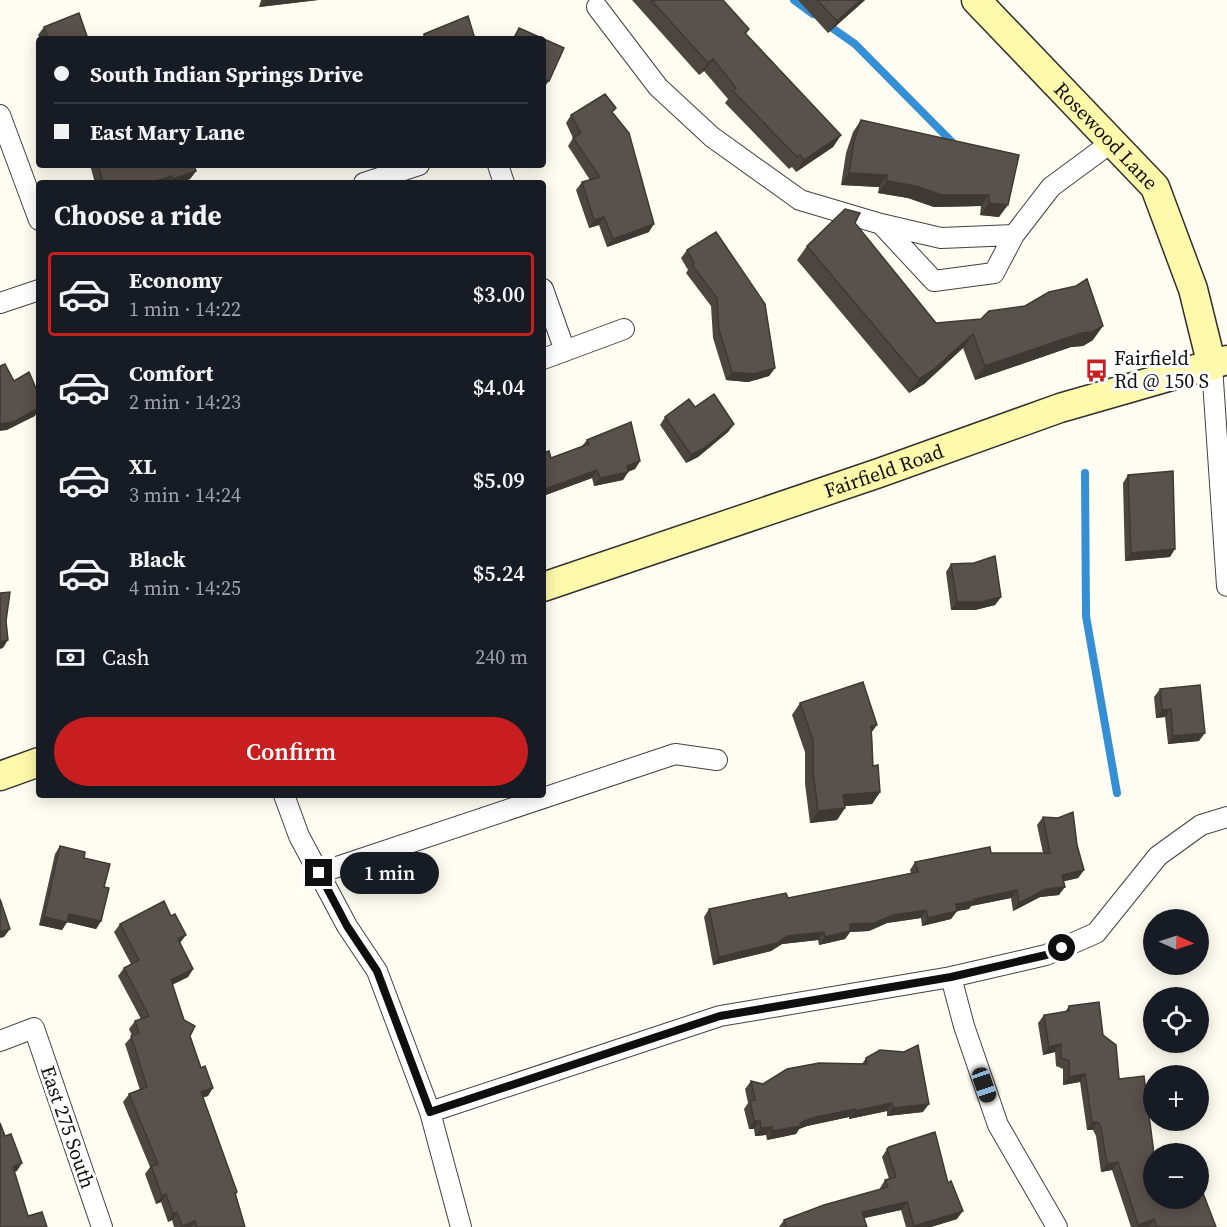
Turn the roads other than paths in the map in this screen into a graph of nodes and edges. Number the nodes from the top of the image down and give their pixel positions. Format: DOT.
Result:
graph roads {
  1 [pos="976,0"];
  2 [pos="597,7"];
  3 [pos="0,115"];
  4 [pos="1112,142"];
  5 [pos="410,168"];
  6 [pos="373,180"];
  7 [pos="36,212"];
  8 [pos="881,224"];
  9 [pos="1014,235"];
  10 [pos="36,291"];
  11 [pos="546,297"];
  12 [pos="0,303"];
  13 [pos="624,329"];
  14 [pos="566,351"];
  15 [pos="546,358"];
  16 [pos="1219,363"];
  17 [pos="546,586"];
  18 [pos="1227,586"];
  19 [pos="717,760"];
  20 [pos="36,763"];
  21 [pos="0,776"];
  22 [pos="546,797"];
  23 [pos="285,798"];
  24 [pos="543,798"];
  25 [pos="1227,818"];
  26 [pos="319,873"];
  27 [pos="951,977"];
  28 [pos="0,1041"];
  29 [pos="430,1112"];
  30 [pos="102,1227"];
  31 [pos="460,1227"];
  32 [pos="1057,1227"];
  1 -- 4 [label="street, Rosewood Lane"];
  2 -- 8 [label="street"];
  3 -- 7 [label="street"];
  4 -- 9 [label="street"];
  4 -- 16 [label="street, Rosewood Lane"];
  5 -- 6 [label="street"];
  8 -- 9 [label="street"];
  8 -- 9 [label="street"];
  10 -- 12 [label="street"];
  11 -- 14 [label="street"];
  13 -- 14 [label="street"];
  14 -- 15 [label="street"];
  16 -- 17 [label="street, Fairfield Road"];
  16 -- 18 [label="street"];
  19 -- 22 [label="street"];
  20 -- 21 [label="street"];
  23 -- 26 [label="street"];
  24 -- 26 [label="street"];
  25 -- 27 [label="street"];
  26 -- 29 [label="street"];
  27 -- 29 [label="street"];
  27 -- 32 [label="street"];
  28 -- 30 [label="street, East 275 South"];
  29 -- 31 [label="street"];
}
